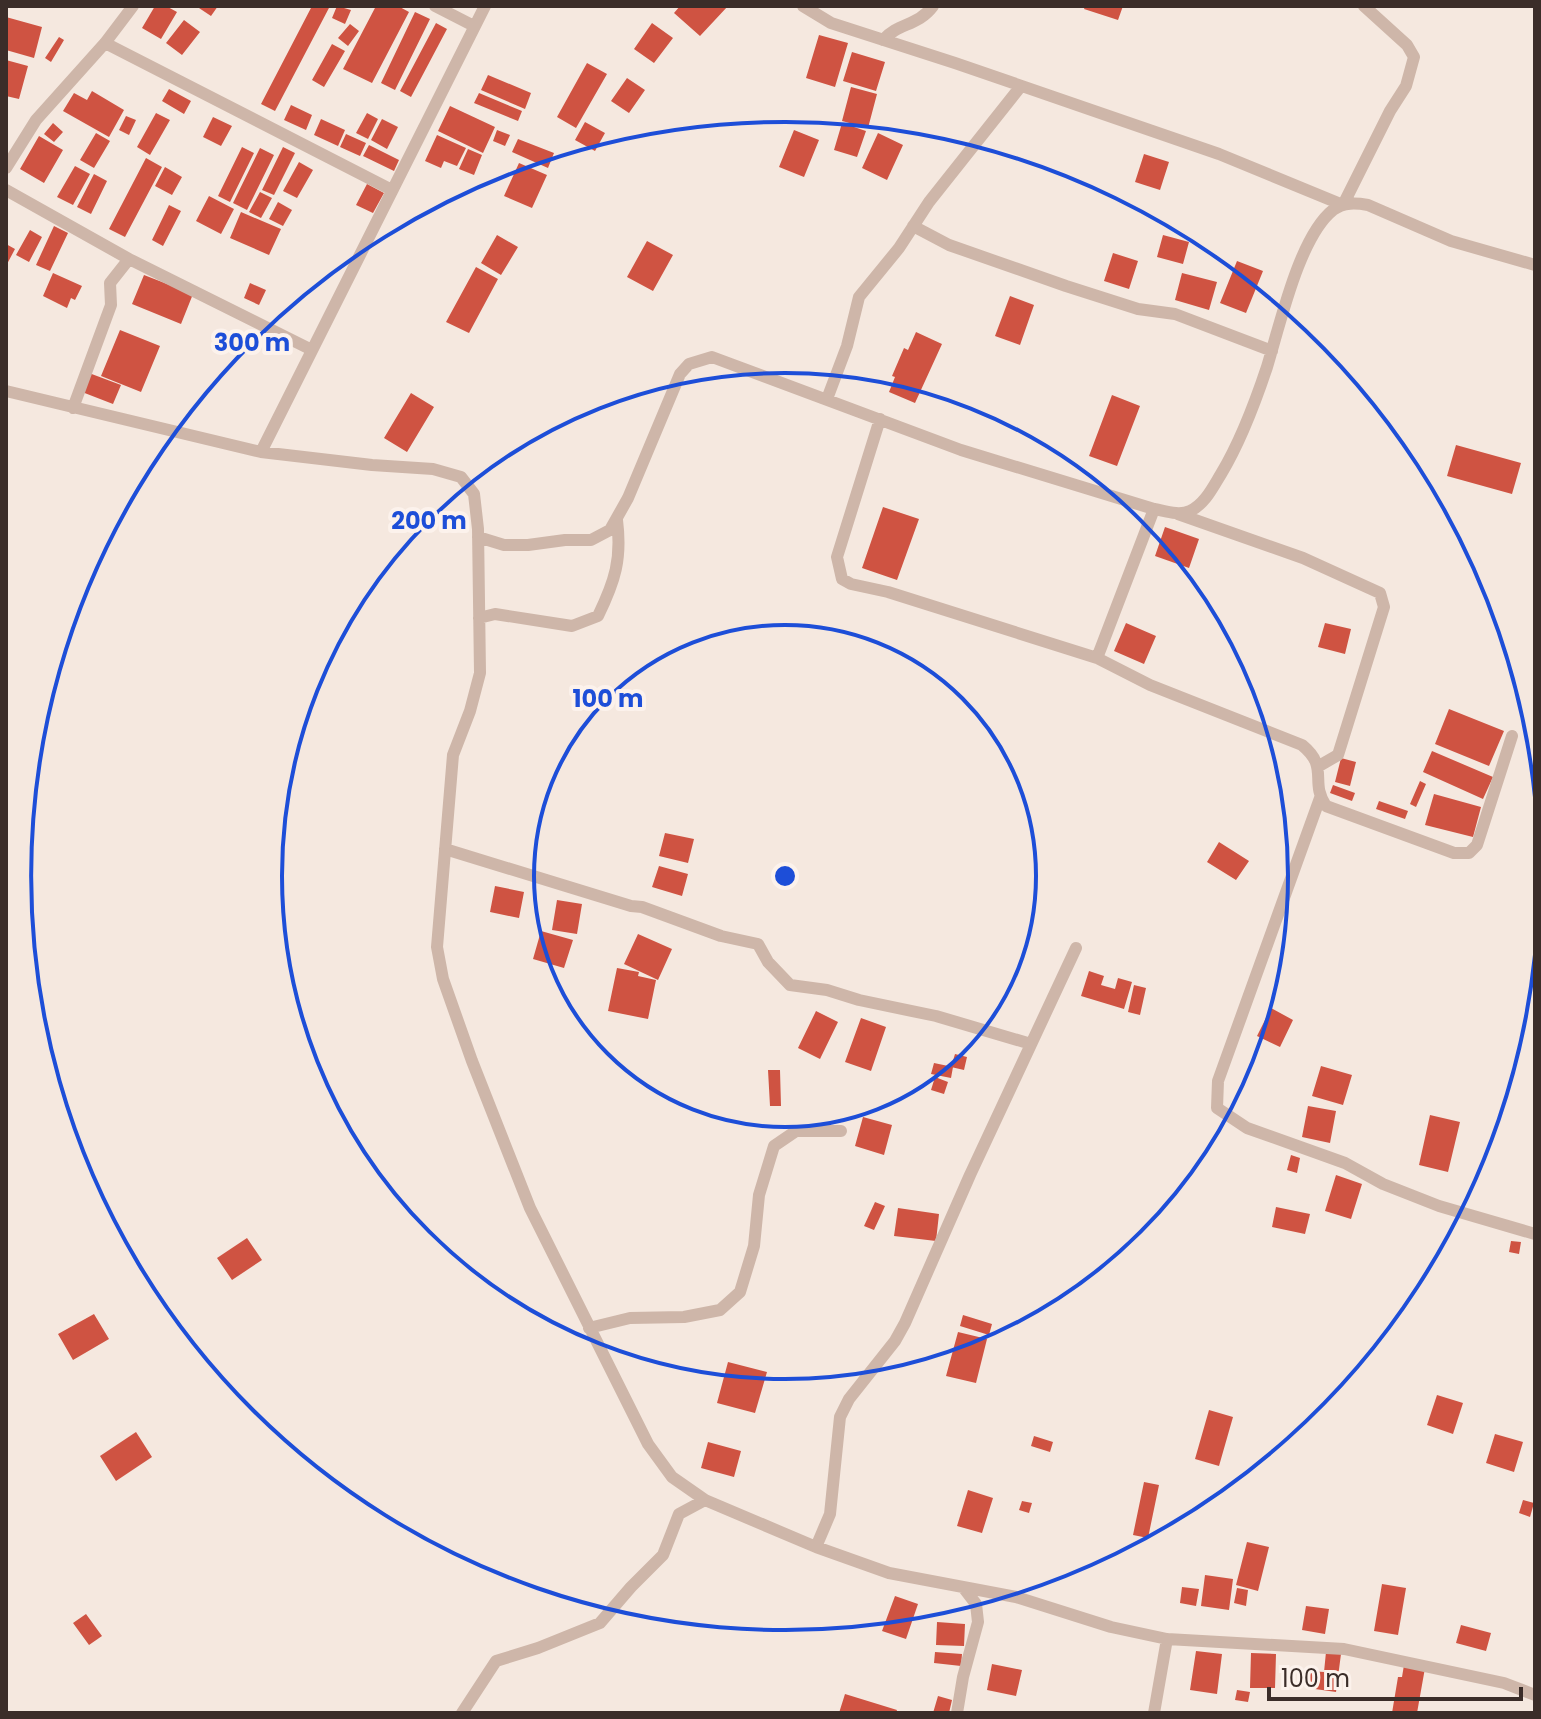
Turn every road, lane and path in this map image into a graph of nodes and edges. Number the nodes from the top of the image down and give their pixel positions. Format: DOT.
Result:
graph roads {
  1 [pos="115,6"];
  2 [pos="133,6"];
  3 [pos="435,6"];
  4 [pos="485,6"];
  5 [pos="803,6"];
  6 [pos="933,6"];
  7 [pos="1364,6"];
  8 [pos="124,18"];
  9 [pos="474,26"];
  10 [pos="883,40"];
  11 [pos="105,43"];
  12 [pos="1021,86"];
  13 [pos="6,168"];
  14 [pos="6,190"];
  15 [pos="392,190"];
  16 [pos="1343,205"];
  17 [pos="913,226"];
  18 [pos="129,259"];
  19 [pos="1535,265"];
  20 [pos="312,350"];
  21 [pos="1272,351"];
  22 [pos="6,391"];
  23 [pos="827,399"];
  24 [pos="73,408"];
  25 [pos="880,419"];
  26 [pos="261,452"];
  27 [pos="1154,509"];
  28 [pos="1176,514"];
  29 [pos="617,520"];
  30 [pos="478,537"];
  31 [pos="479,618"];
  32 [pos="1097,658"];
  33 [pos="1512,736"];
  34 [pos="1319,766"];
  35 [pos="1320,798"];
  36 [pos="445,849"];
  37 [pos="1076,948"];
  38 [pos="1031,1044"];
  39 [pos="841,1131"];
  40 [pos="1535,1234"];
  41 [pos="589,1328"];
  42 [pos="705,1500"];
  43 [pos="816,1547"];
  44 [pos="963,1587"];
  45 [pos="1167,1639"];
  46 [pos="1535,1695"];
  47 [pos="462,1713"];
  48 [pos="957,1713"];
  49 [pos="1154,1713"];
  1 -- 8 [label="street"];
  2 -- 8 [label="street"];
  3 -- 9 [label="street"];
  4 -- 9 [label="street"];
  5 -- 10 [label="street"];
  6 -- 10 [label="street"];
  7 -- 16 [label="street"];
  8 -- 11 [label="street"];
  9 -- 15 [label="street"];
  10 -- 12 [label="street"];
  11 -- 13 [label="street"];
  11 -- 15 [label="street"];
  12 -- 16 [label="street"];
  12 -- 17 [label="street"];
  14 -- 18 [label="street"];
  15 -- 20 [label="street"];
  16 -- 19 [label="street"];
  16 -- 21 [label="street"];
  17 -- 21 [label="street"];
  17 -- 23 [label="street"];
  18 -- 20 [label="street"];
  18 -- 24 [label="street"];
  20 -- 26 [label="street"];
  21 -- 28 [label="street"];
  22 -- 24 [label="street"];
  23 -- 25 [label="street"];
  23 -- 29 [label="street"];
  24 -- 26 [label="street"];
  25 -- 27 [label="street"];
  25 -- 32 [label="street"];
  26 -- 30 [label="street"];
  27 -- 28 [label="street"];
  27 -- 32 [label="street"];
  28 -- 34 [label="street"];
  29 -- 30 [label="street"];
  29 -- 31 [label="street"];
  30 -- 31 [label="street"];
  31 -- 36 [label="street"];
  32 -- 34 [label="street"];
  33 -- 35 [label="street"];
  34 -- 35 [label="street"];
  35 -- 40 [label="street"];
  36 -- 38 [label="street"];
  36 -- 41 [label="street"];
  37 -- 38 [label="street"];
  38 -- 43 [label="street"];
  39 -- 41 [label="street"];
  41 -- 42 [label="street"];
  42 -- 43 [label="street"];
  42 -- 47 [label="street"];
  43 -- 44 [label="street"];
  44 -- 45 [label="street"];
  44 -- 48 [label="street"];
  45 -- 46 [label="street"];
  45 -- 49 [label="street"];
}
